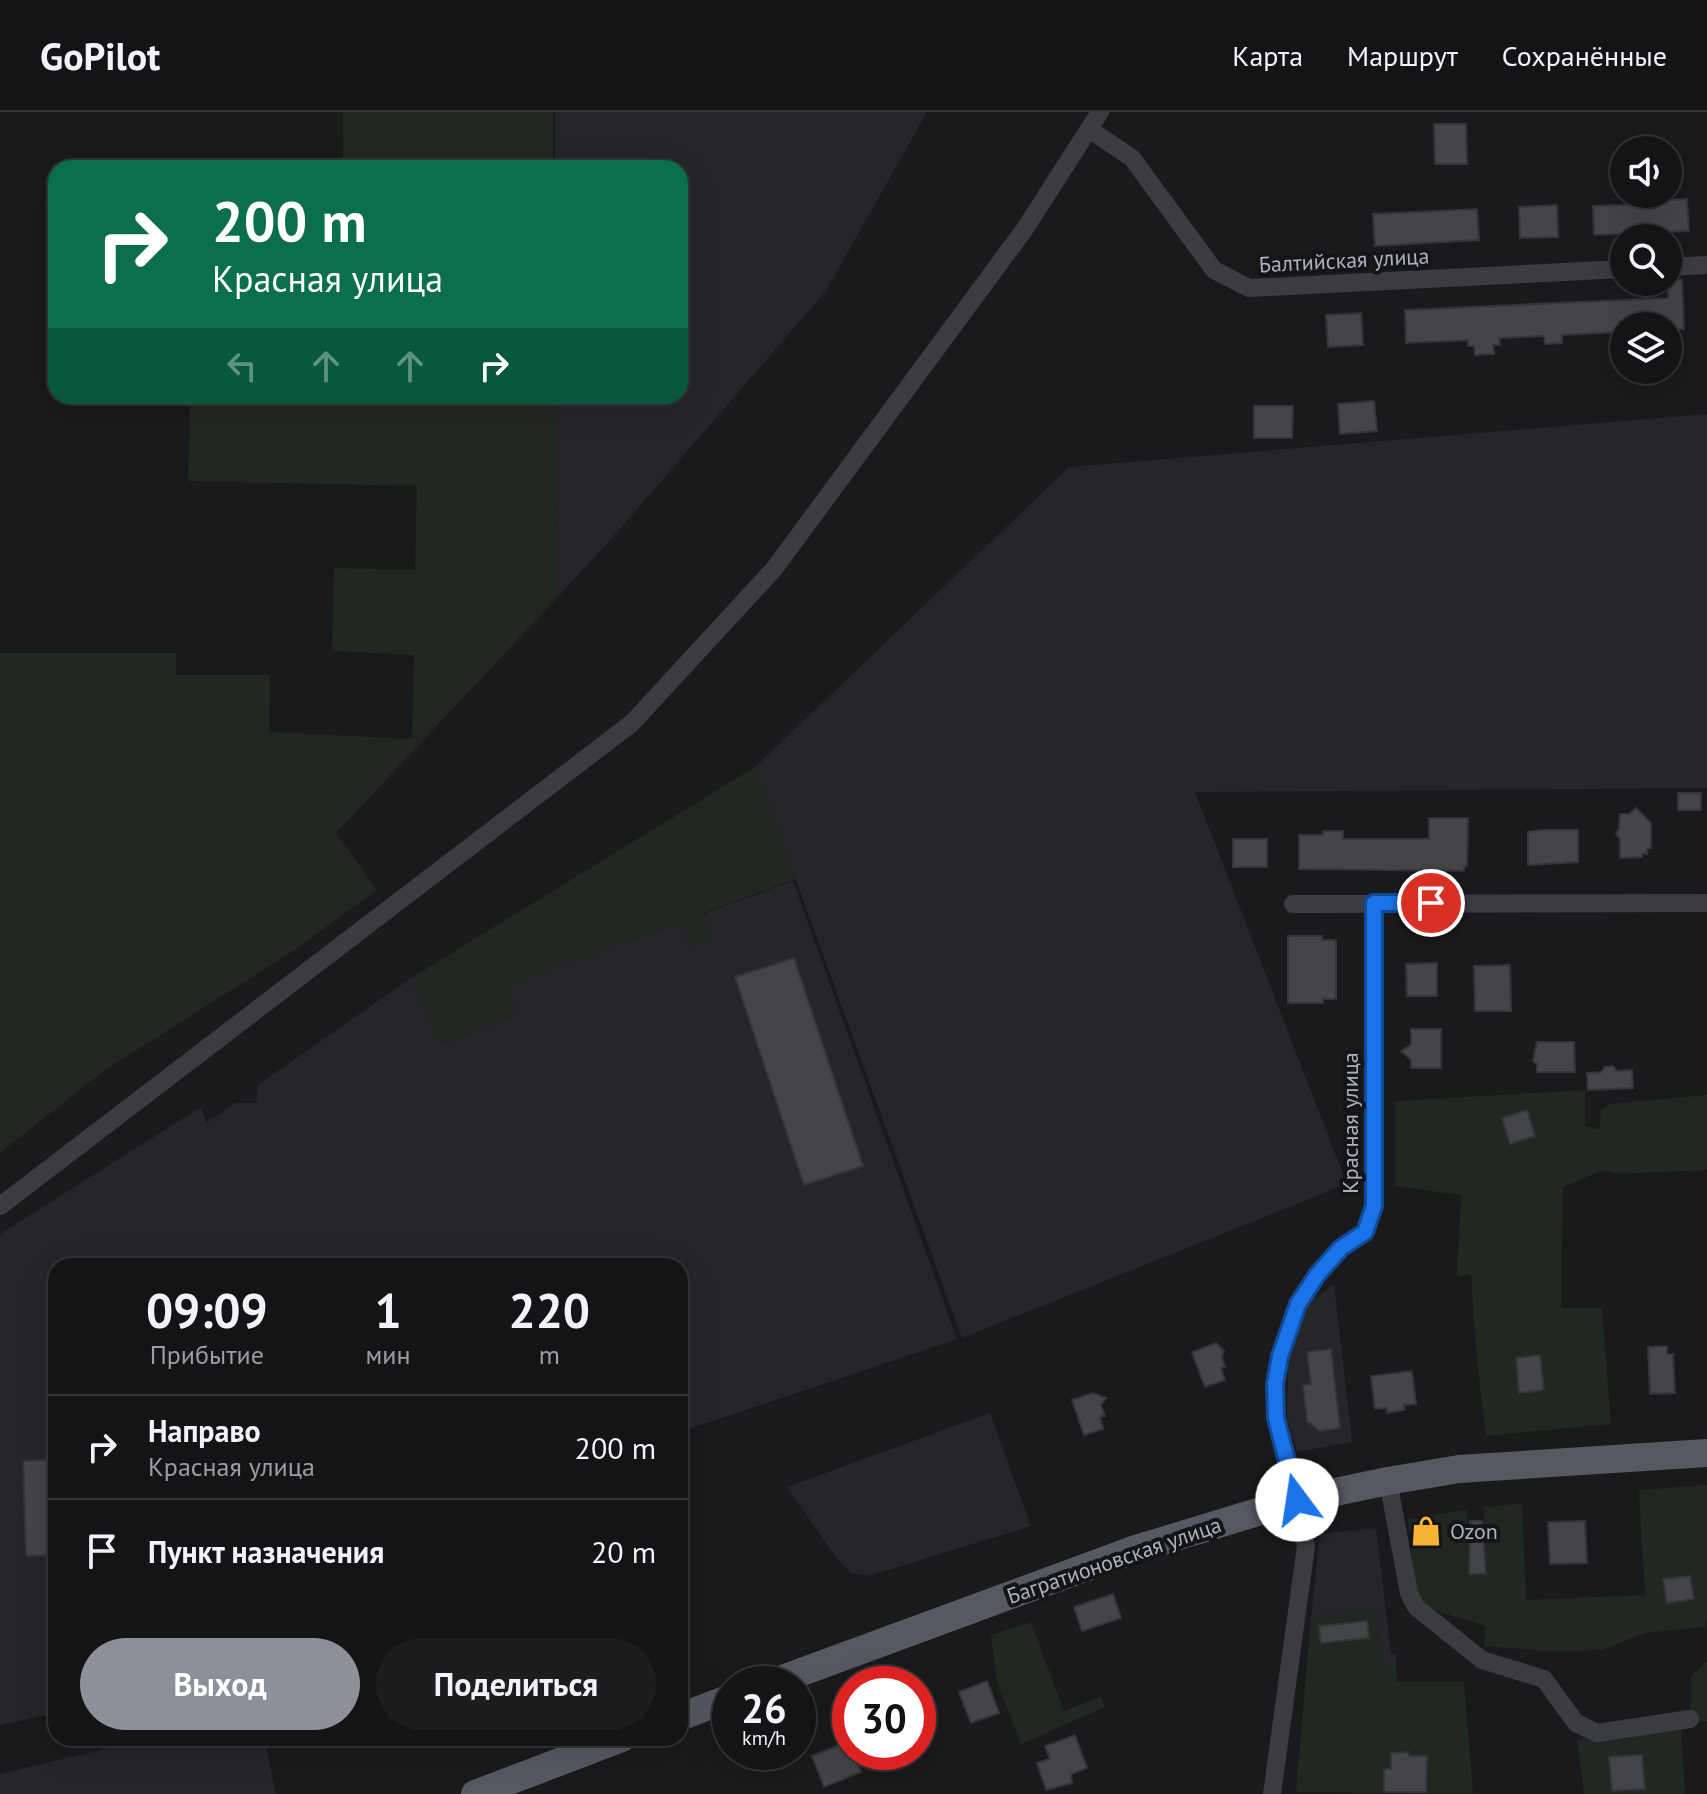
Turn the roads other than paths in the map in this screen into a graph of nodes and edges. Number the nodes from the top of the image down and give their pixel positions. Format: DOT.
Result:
graph roads {
  1 [pos="1100,112"];
  2 [pos="1089,129"];
  3 [pos="1707,265"];
  4 [pos="1682,266"];
  5 [pos="1610,270"];
  6 [pos="1374,903"];
  7 [pos="1707,903"];
  8 [pos="1293,904"];
  9 [pos="0,1206"];
  10 [pos="1707,1453"];
  11 [pos="1388,1481"];
  12 [pos="1297,1500"];
  13 [pos="816,1667"];
  14 [pos="712,1705"];
  15 [pos="688,1714"];
  16 [pos="1690,1719"];
  17 [pos="600,1746"];
  18 [pos="475,1794"];
  19 [pos="1272,1794"];
  1 -- 2 [label="street"];
  2 -- 5 [label="street, Балтийская улица"];
  2 -- 9 [label="street"];
  3 -- 4 [label="street"];
  6 -- 7 [label="street"];
  6 -- 8 [label="street"];
  6 -- 12 [label="street, Красная улица"];
  10 -- 11 [label="main road, Багратионовская улица"];
  11 -- 12 [label="main road, Багратионовская улица"];
  11 -- 16 [label="street"];
  12 -- 13 [label="main road, Багратионовская улица"];
  12 -- 19 [label="street, Красная улица"];
  14 -- 15 [label="main road"];
  17 -- 18 [label="main road"];
}
